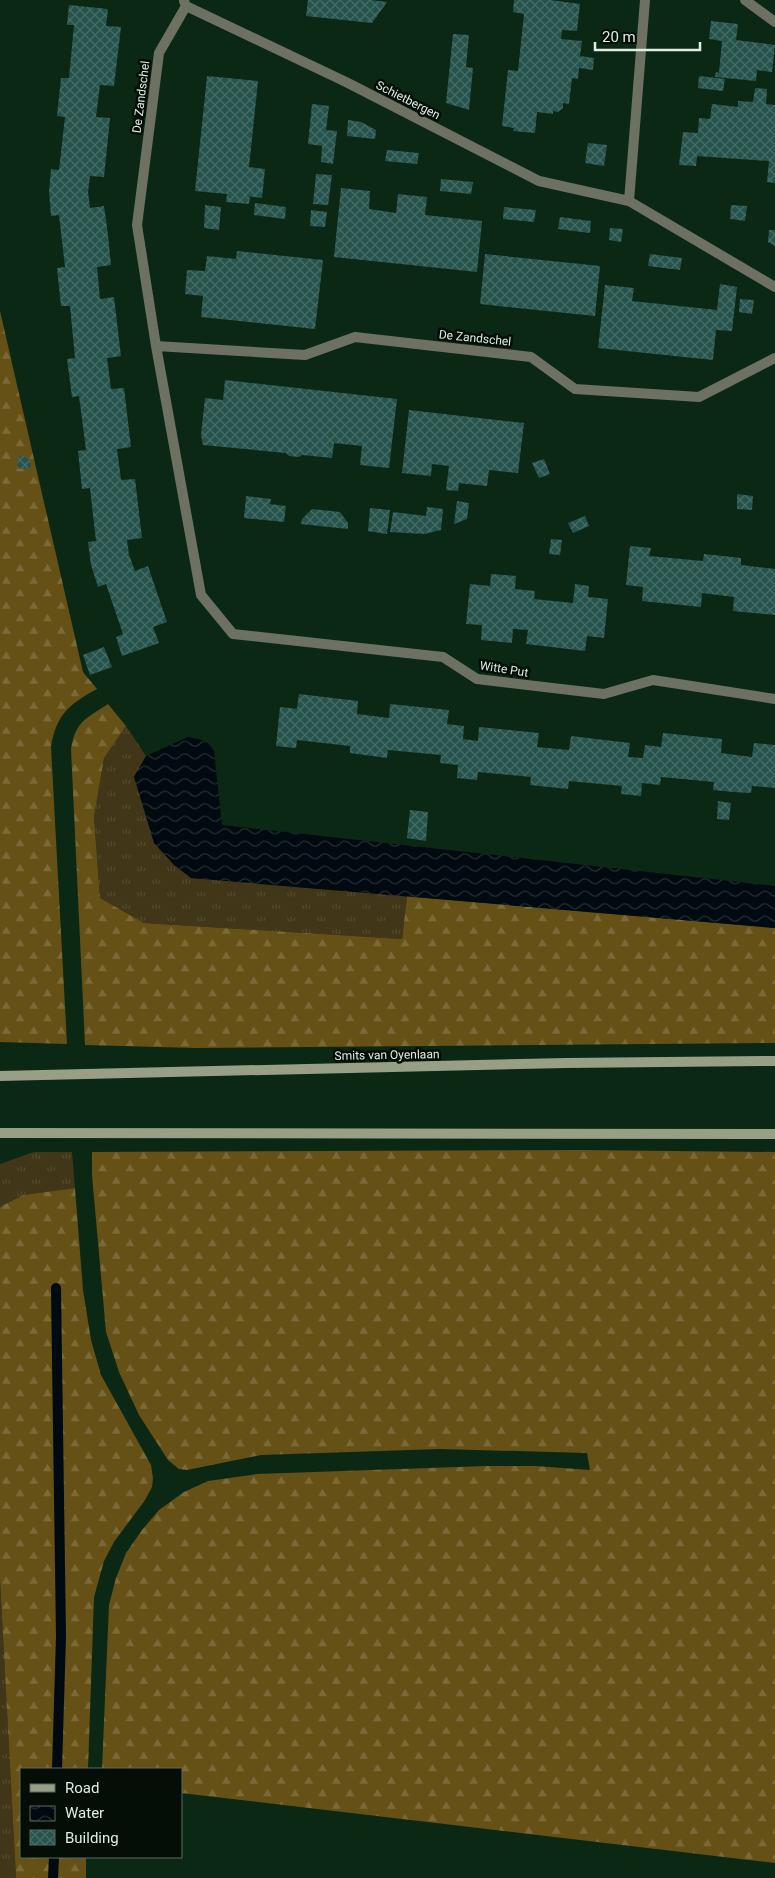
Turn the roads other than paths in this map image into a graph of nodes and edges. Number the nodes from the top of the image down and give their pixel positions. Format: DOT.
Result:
graph roads {
  1 [pos="646,0"];
  2 [pos="745,0"];
  3 [pos="185,3"];
  4 [pos="775,22"];
  5 [pos="629,201"];
  6 [pos="775,287"];
  7 [pos="156,346"];
  8 [pos="775,358"];
  9 [pos="233,634"];
  10 [pos="775,699"];
  11 [pos="775,1061"];
  12 [pos="0,1076"];
  13 [pos="0,1133"];
  14 [pos="775,1134"];
  1 -- 5 [label="street"];
  2 -- 4 [label="street"];
  3 -- 5 [label="street, Schietbergen"];
  3 -- 7 [label="street, De Zandschel"];
  5 -- 6 [label="street, Schietbergen"];
  7 -- 8 [label="street, De Zandschel"];
  7 -- 9 [label="street, De Zandschel"];
  9 -- 10 [label="street, Witte Put"];
  11 -- 12 [label="main road, Smits van Oyenlaan"];
  13 -- 14 [label="main road"];
}
